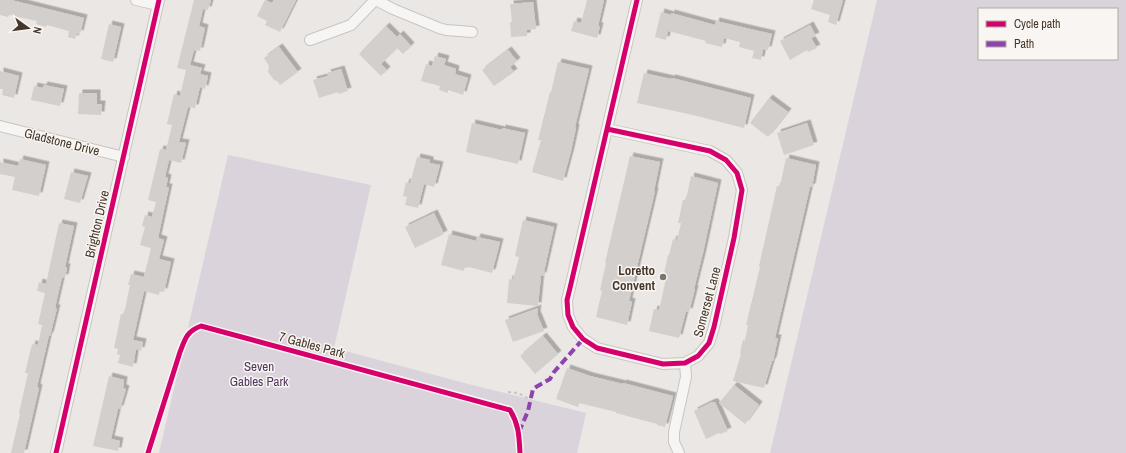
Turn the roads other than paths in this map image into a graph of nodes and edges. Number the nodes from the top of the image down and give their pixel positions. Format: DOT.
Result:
graph roads {
  1 [pos="136,0"];
  2 [pos="376,0"];
  3 [pos="637,0"];
  4 [pos="159,3"];
  5 [pos="472,32"];
  6 [pos="310,40"];
  7 [pos="0,126"];
  8 [pos="607,129"];
  9 [pos="124,157"];
  10 [pos="685,363"];
  11 [pos="56,453"];
  12 [pos="679,453"];
  1 -- 4 [label="street"];
  2 -- 5 [label="street"];
  2 -- 6 [label="street"];
  3 -- 8 [label="street"];
  4 -- 9 [label="street, Brighton Drive"];
  7 -- 9 [label="street, Gladstone Drive"];
  8 -- 10 [label="street"];
  8 -- 10 [label="street, Somerset Lane"];
  9 -- 11 [label="street, Brighton Drive"];
  10 -- 12 [label="street"];
}
